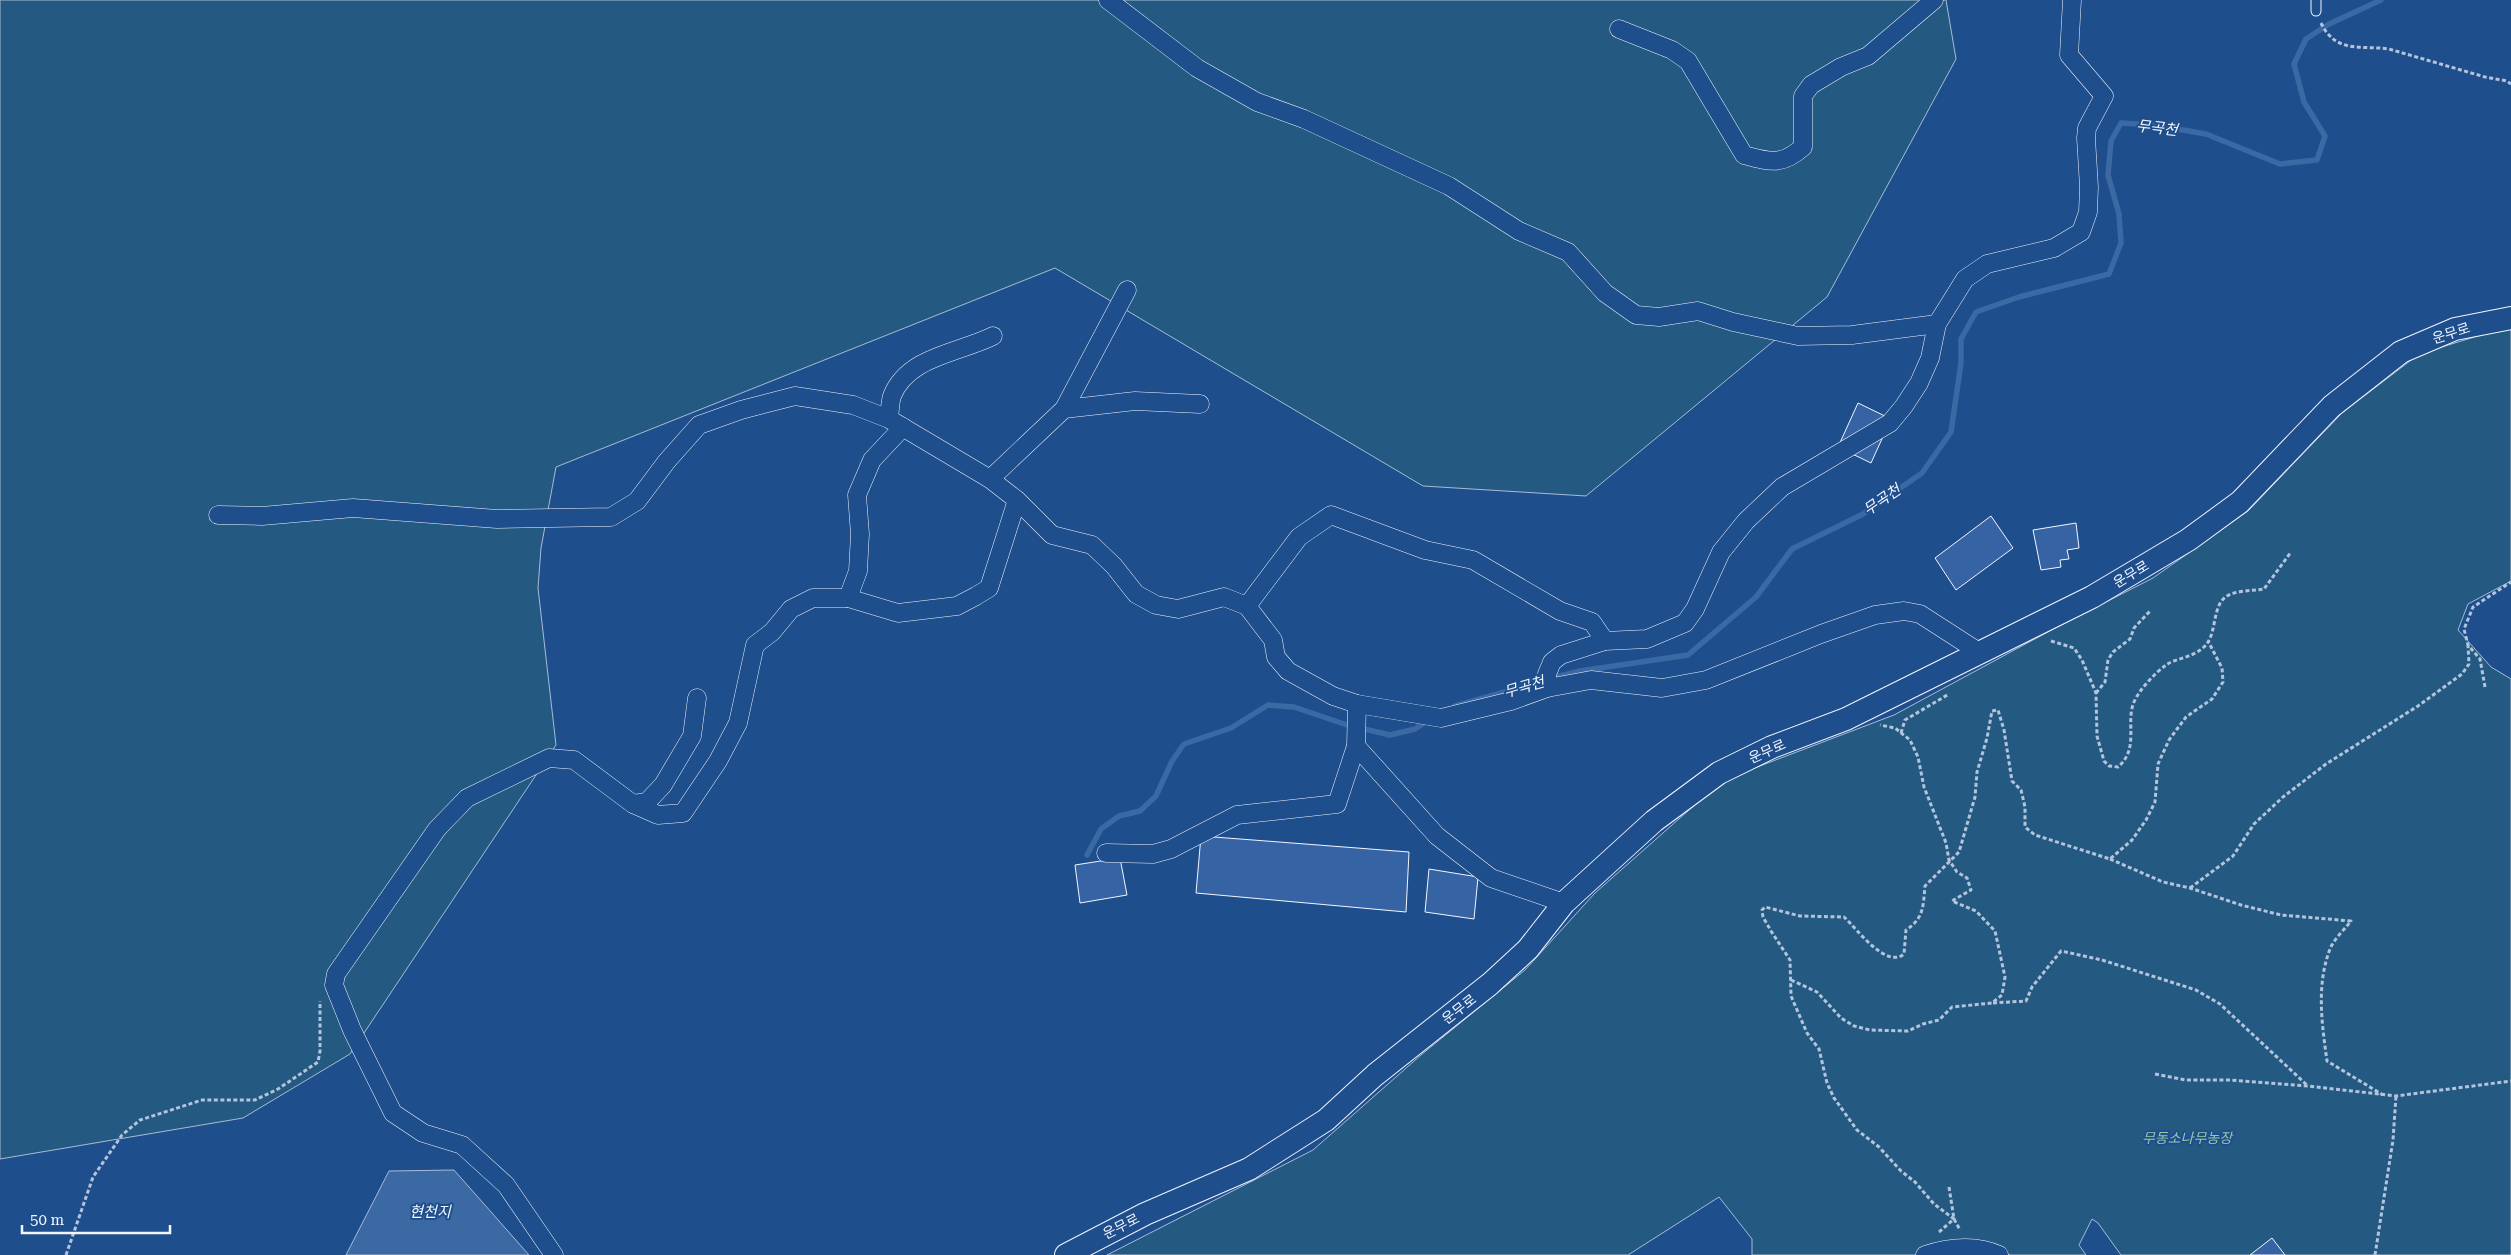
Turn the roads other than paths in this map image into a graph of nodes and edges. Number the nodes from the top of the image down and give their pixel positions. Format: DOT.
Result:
graph roads {
  1 [pos="1108,0"];
  2 [pos="1934,0"];
  3 [pos="2072,0"];
  4 [pos="2316,0"];
  5 [pos="2316,11"];
  6 [pos="1619,29"];
  7 [pos="1127,290"];
  8 [pos="2511,318"];
  9 [pos="1937,324"];
  10 [pos="993,336"];
  11 [pos="1200,404"];
  12 [pos="1064,410"];
  13 [pos="896,423"];
  14 [pos="990,479"];
  15 [pos="1017,500"];
  16 [pos="218,515"];
  17 [pos="848,598"];
  18 [pos="1247,606"];
  19 [pos="1605,641"];
  20 [pos="1979,652"];
  21 [pos="1547,681"];
  22 [pos="697,698"];
  23 [pos="1357,704"];
  24 [pos="1356,746"];
  25 [pos="633,804"];
  26 [pos="1106,853"];
  27 [pos="1564,903"];
  28 [pos="1993,1252"];
  29 [pos="554,1255"];
  30 [pos="1066,1255"];
  31 [pos="1925,1255"];
  1 -- 9 [label="street"];
  2 -- 6 [label="street"];
  3 -- 9 [label="street"];
  4 -- 5 [label="lane"];
  7 -- 12 [label="street"];
  8 -- 20 [label="street, 운무로"];
  9 -- 19 [label="street"];
  10 -- 13 [label="street"];
  11 -- 12 [label="street"];
  12 -- 14 [label="street"];
  13 -- 14 [label="street"];
  13 -- 16 [label="street"];
  13 -- 17 [label="street"];
  14 -- 15 [label="street"];
  15 -- 17 [label="street"];
  15 -- 18 [label="street"];
  17 -- 25 [label="street"];
  18 -- 19 [label="street"];
  18 -- 23 [label="street"];
  19 -- 21 [label="street"];
  20 -- 21 [label="street"];
  20 -- 27 [label="street, 운무로"];
  21 -- 23 [label="street"];
  22 -- 25 [label="street"];
  23 -- 24 [label="street"];
  24 -- 26 [label="street"];
  24 -- 27 [label="street"];
  25 -- 29 [label="street"];
  27 -- 30 [label="street, 운무로"];
  28 -- 31 [label="street"];
}
